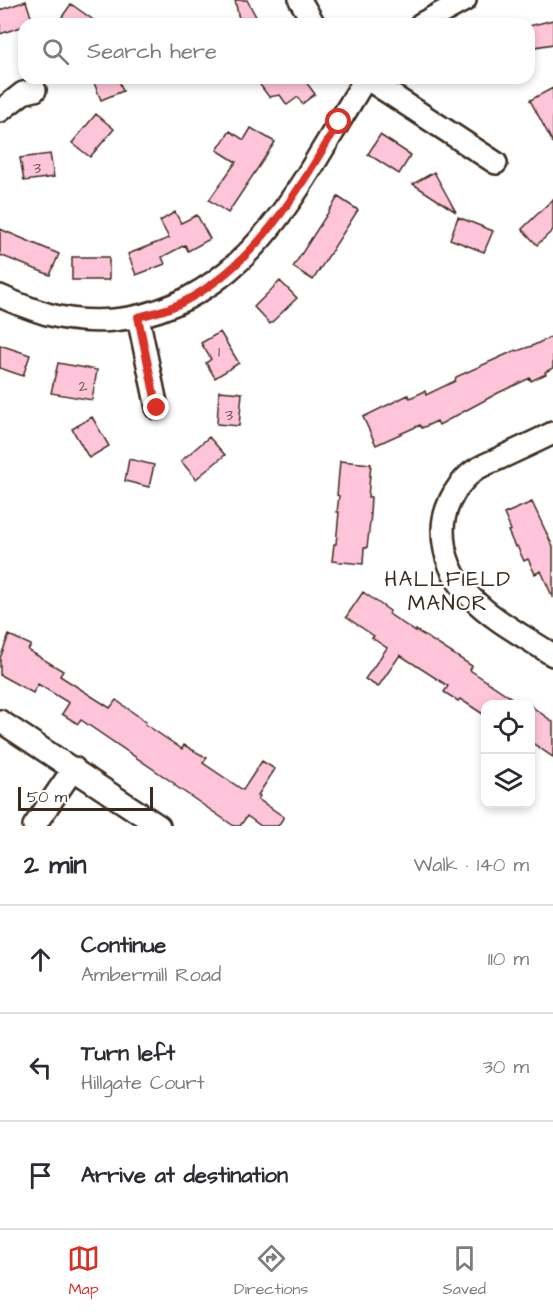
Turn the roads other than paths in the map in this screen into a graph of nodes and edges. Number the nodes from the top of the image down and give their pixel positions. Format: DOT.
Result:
graph roads {
  1 [pos="300,0"];
  2 [pos="465,0"];
  3 [pos="310,18"];
  4 [pos="432,18"];
  5 [pos="362,84"];
  6 [pos="375,84"];
  7 [pos="35,90"];
  8 [pos="0,111"];
  9 [pos="496,163"];
  10 [pos="0,296"];
  11 [pos="138,317"];
  12 [pos="157,408"];
  13 [pos="553,434"];
  14 [pos="553,655"];
  15 [pos="0,721"];
  16 [pos="74,768"];
  17 [pos="34,826"];
  18 [pos="159,826"];
  1 -- 3 [label="street"];
  2 -- 4 [label="street"];
  5 -- 11 [label="street"];
  6 -- 9 [label="street"];
  7 -- 8 [label="street"];
  10 -- 11 [label="street"];
  11 -- 12 [label="street"];
  13 -- 14 [label="street"];
  15 -- 16 [label="street"];
  16 -- 17 [label="street"];
  16 -- 18 [label="street"];
}
